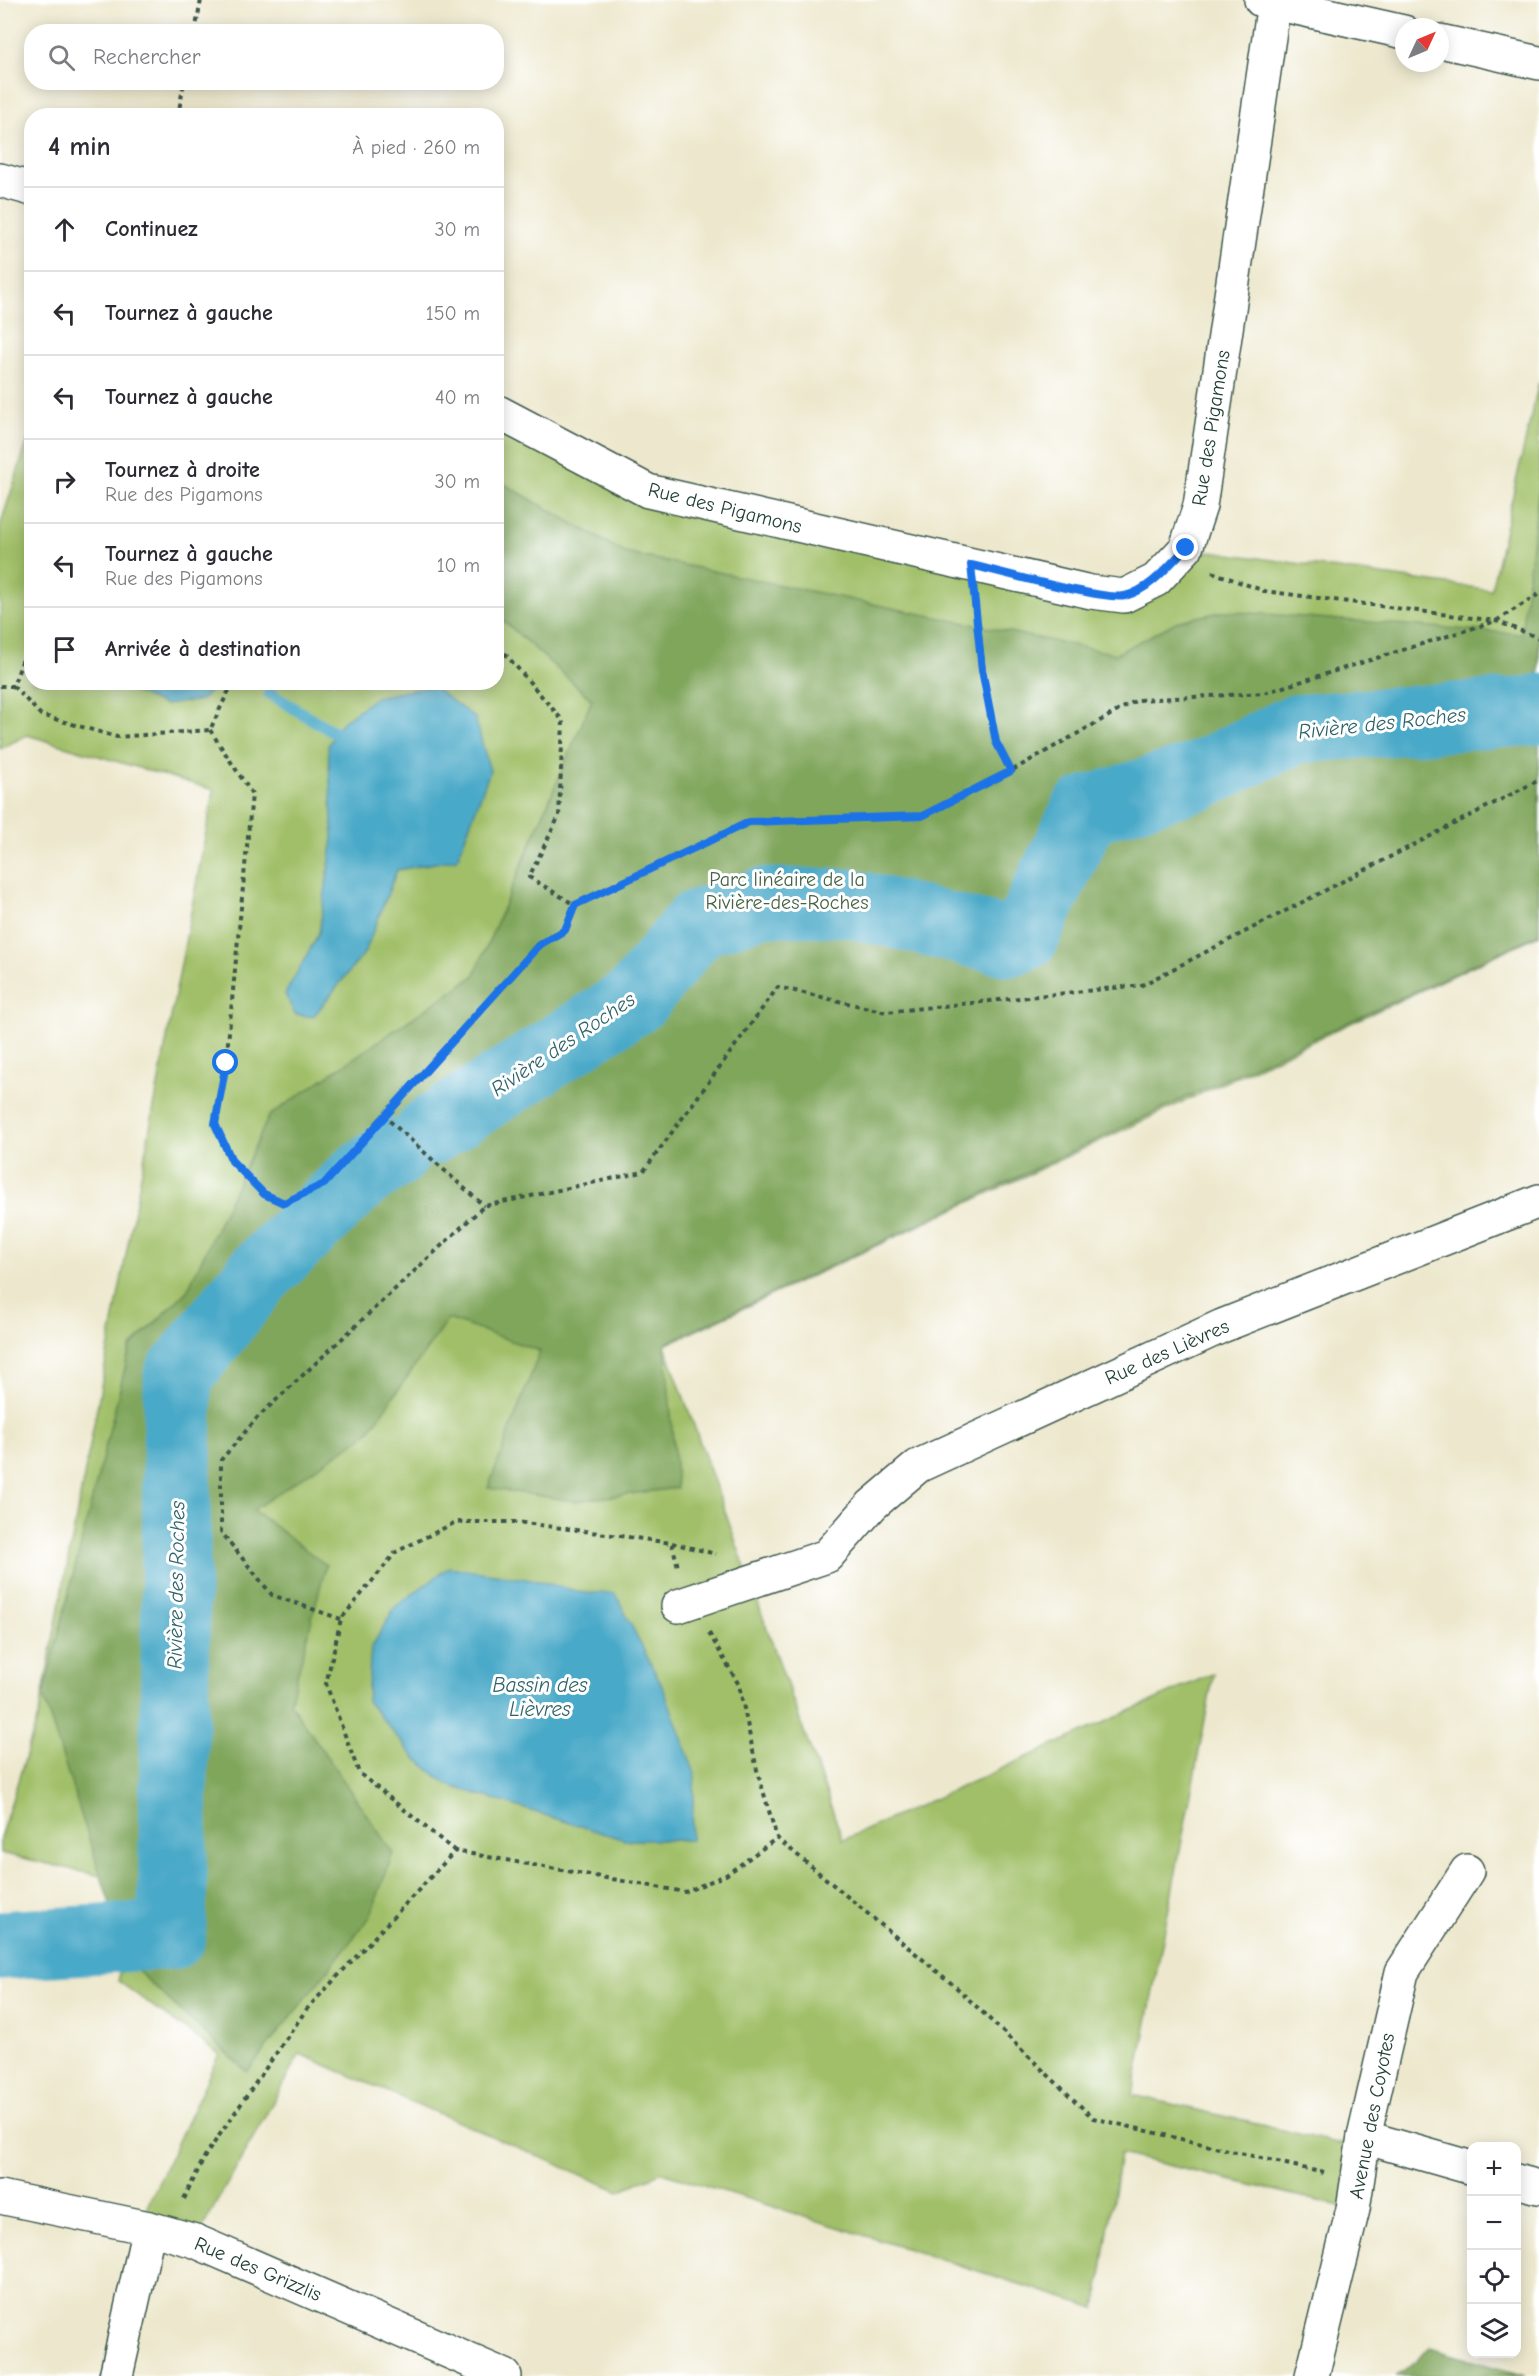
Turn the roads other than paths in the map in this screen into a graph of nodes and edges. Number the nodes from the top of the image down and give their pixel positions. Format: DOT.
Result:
graph roads {
  1 [pos="1267,1"];
  2 [pos="1395,30"];
  3 [pos="1449,43"];
  4 [pos="1539,63"];
  5 [pos="0,180"];
  6 [pos="24,187"];
  7 [pos="504,415"];
  8 [pos="1539,1201"];
  9 [pos="685,1604"];
  10 [pos="1467,1871"];
  11 [pos="1364,2137"];
  12 [pos="1467,2167"];
  13 [pos="1521,2182"];
  14 [pos="1539,2187"];
  15 [pos="0,2197"];
  16 [pos="160,2231"];
  17 [pos="116,2376"];
  18 [pos="505,2376"];
  19 [pos="1312,2376"];
  1 -- 2 [label="street"];
  1 -- 7 [label="street, Rue des Pigamons"];
  3 -- 4 [label="street"];
  5 -- 6 [label="street"];
  8 -- 9 [label="street, Rue des Lièvres"];
  10 -- 11 [label="street, Avenue des Coyotes"];
  11 -- 12 [label="street"];
  11 -- 19 [label="street, Avenue des Coyotes"];
  13 -- 14 [label="street"];
  15 -- 16 [label="street, Rue des Grizzlis"];
  16 -- 17 [label="street"];
  16 -- 18 [label="street, Rue des Grizzlis"];
}
